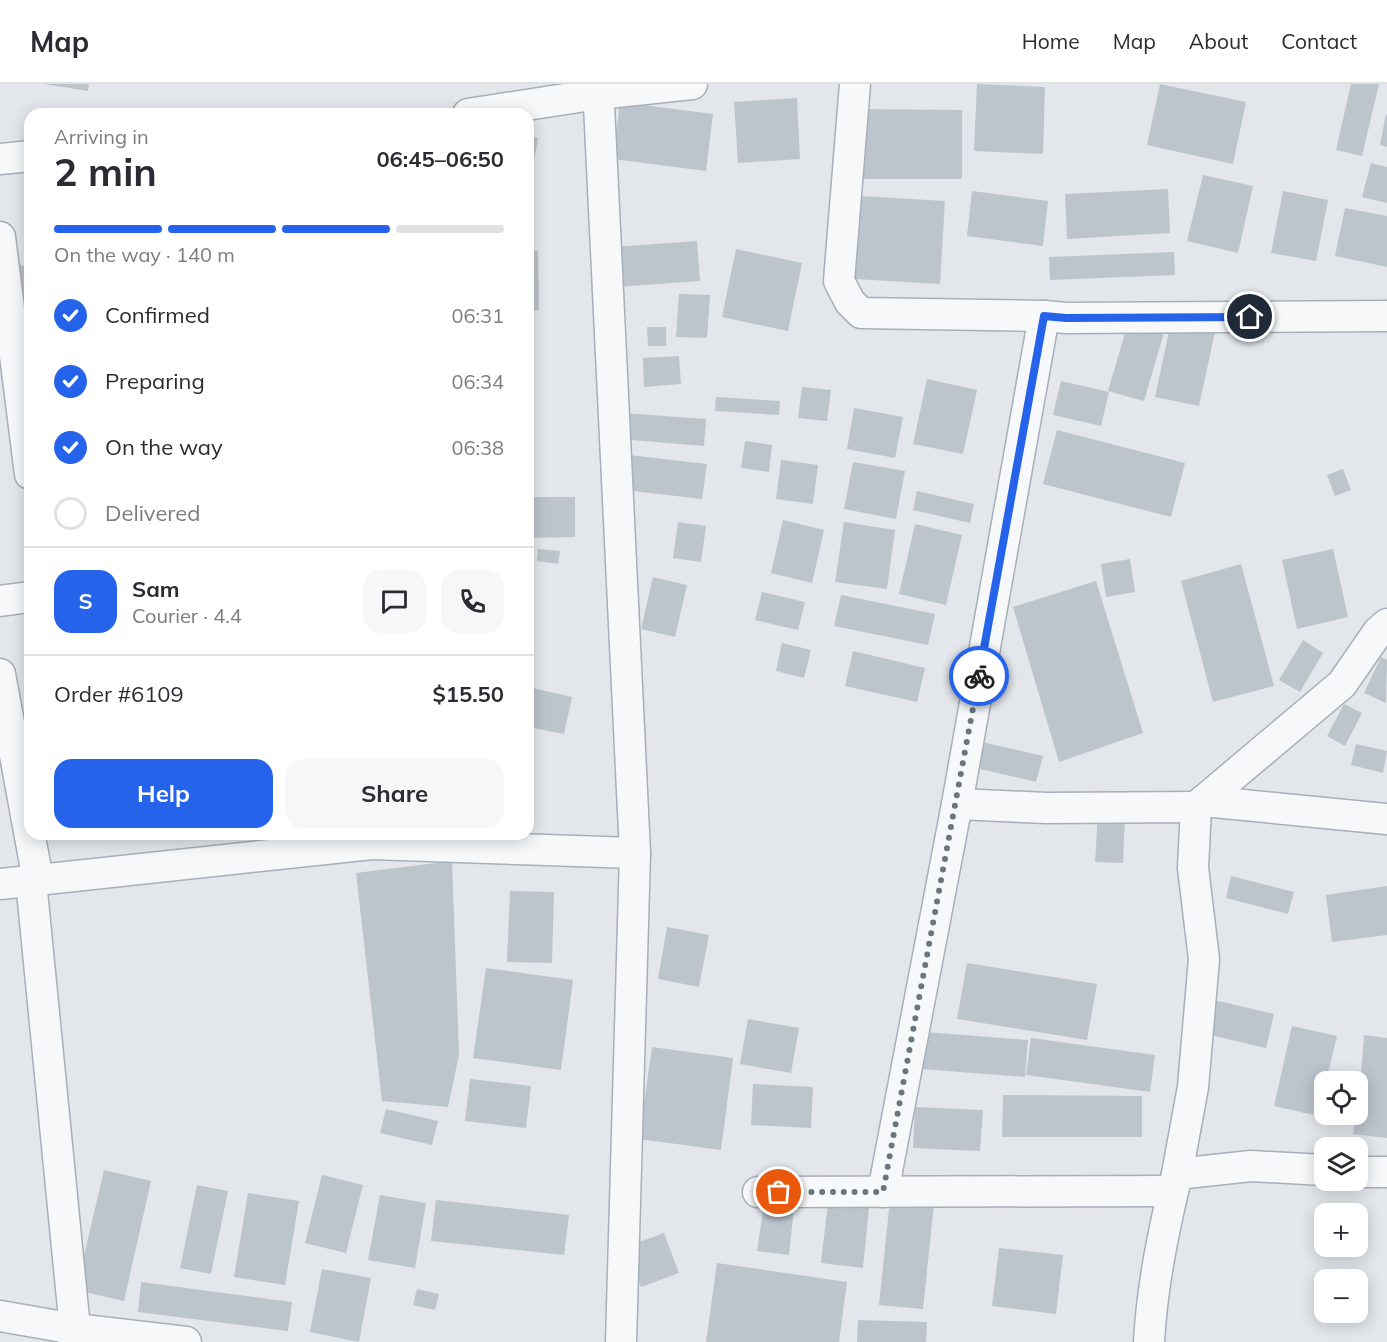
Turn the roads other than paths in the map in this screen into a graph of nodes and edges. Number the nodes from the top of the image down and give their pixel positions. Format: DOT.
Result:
graph roads {
  1 [pos="692,84"];
  2 [pos="855,84"];
  3 [pos="598,89"];
  4 [pos="499,108"];
  5 [pos="24,157"];
  6 [pos="0,159"];
  7 [pos="0,237"];
  8 [pos="1044,316"];
  9 [pos="1387,316"];
  10 [pos="24,427"];
  11 [pos="24,598"];
  12 [pos="0,601"];
  13 [pos="1387,624"];
  14 [pos="0,674"];
  15 [pos="957,804"];
  16 [pos="1200,804"];
  17 [pos="24,819"];
  18 [pos="1387,819"];
  19 [pos="27,840"];
  20 [pos="364,840"];
  21 [pos="389,840"];
  22 [pos="634,854"];
  23 [pos="34,880"];
  24 [pos="0,884"];
  25 [pos="1314,1169"];
  26 [pos="1368,1172"];
  27 [pos="1387,1172"];
  28 [pos="1175,1183"];
  29 [pos="758,1192"];
  30 [pos="883,1192"];
  31 [pos="0,1316"];
  32 [pos="74,1335"];
  33 [pos="186,1342"];
  34 [pos="621,1342"];
  35 [pos="1149,1342"];
  1 -- 3 [label="street"];
  2 -- 8 [label="street"];
  3 -- 4 [label="street"];
  3 -- 22 [label="street"];
  5 -- 6 [label="street"];
  7 -- 10 [label="street"];
  8 -- 9 [label="street"];
  8 -- 15 [label="street"];
  11 -- 12 [label="street"];
  13 -- 16 [label="street"];
  14 -- 17 [label="street"];
  15 -- 16 [label="street"];
  15 -- 30 [label="street"];
  16 -- 18 [label="street"];
  16 -- 28 [label="street"];
  19 -- 23 [label="street"];
  20 -- 23 [label="street"];
  21 -- 22 [label="street"];
  22 -- 34 [label="street"];
  23 -- 24 [label="street"];
  23 -- 32 [label="street"];
  25 -- 28 [label="street"];
  26 -- 27 [label="street"];
  28 -- 30 [label="street"];
  28 -- 35 [label="street"];
  29 -- 30 [label="street"];
  31 -- 32 [label="street"];
  32 -- 33 [label="street"];
}
